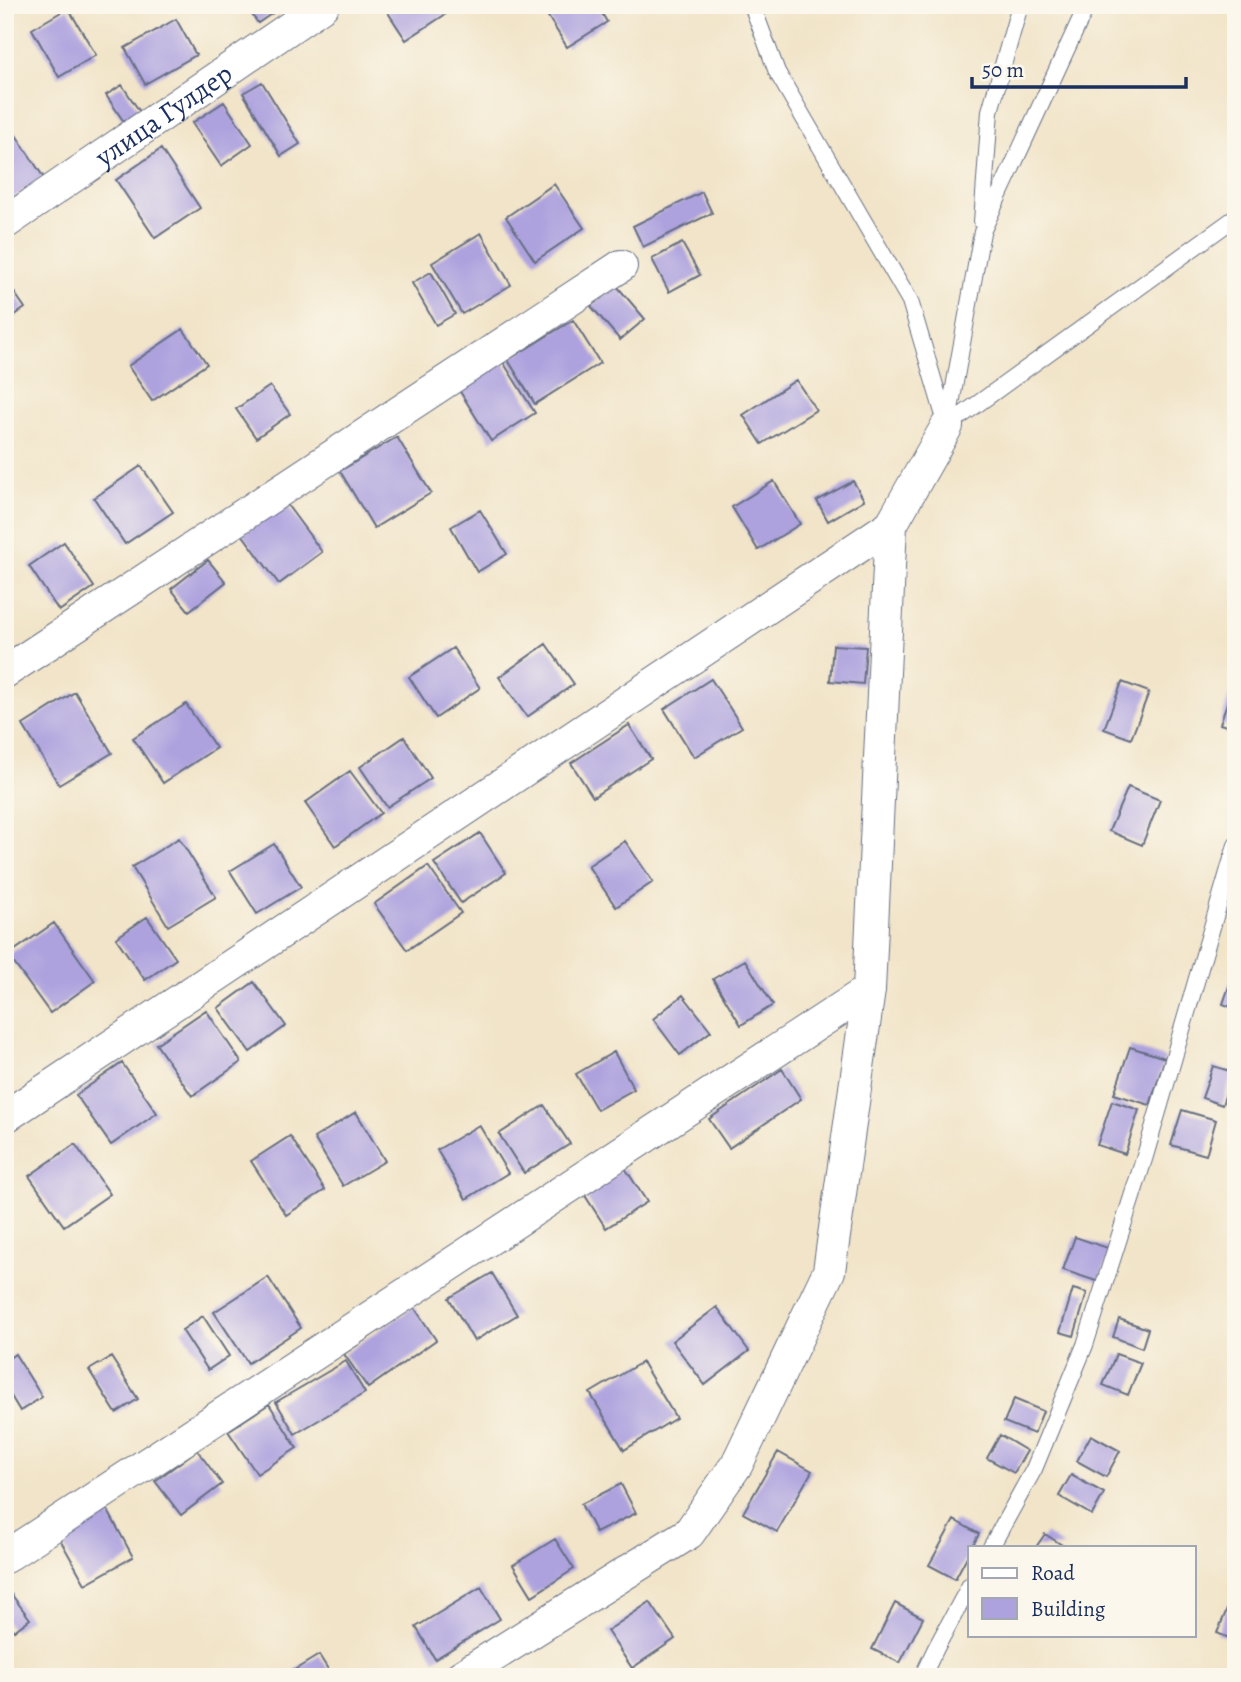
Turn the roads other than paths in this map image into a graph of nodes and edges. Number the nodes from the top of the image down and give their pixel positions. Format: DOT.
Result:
graph roads {
  1 [pos="323,5"];
  2 [pos="752,5"];
  3 [pos="1020,5"];
  4 [pos="1087,5"];
  5 [pos="1236,219"];
  6 [pos="5,223"];
  7 [pos="982,232"];
  8 [pos="621,266"];
  9 [pos="947,426"];
  10 [pos="891,525"];
  11 [pos="5,671"];
  12 [pos="1236,845"];
  13 [pos="869,990"];
  14 [pos="5,1117"];
  15 [pos="991,1546"];
  16 [pos="5,1557"];
  17 [pos="968,1589"];
  18 [pos="460,1677"];
  19 [pos="922,1677"];
  1 -- 6 [label="street, улица Гулдер"];
  2 -- 9 [label="lane"];
  3 -- 7 [label="lane"];
  4 -- 7 [label="lane"];
  5 -- 9 [label="lane"];
  7 -- 9 [label="lane"];
  8 -- 11 [label="street"];
  9 -- 10 [label="street"];
  10 -- 13 [label="street"];
  10 -- 14 [label="street"];
  12 -- 15 [label="lane"];
  13 -- 16 [label="street"];
  13 -- 18 [label="street"];
  17 -- 19 [label="lane"];
}
